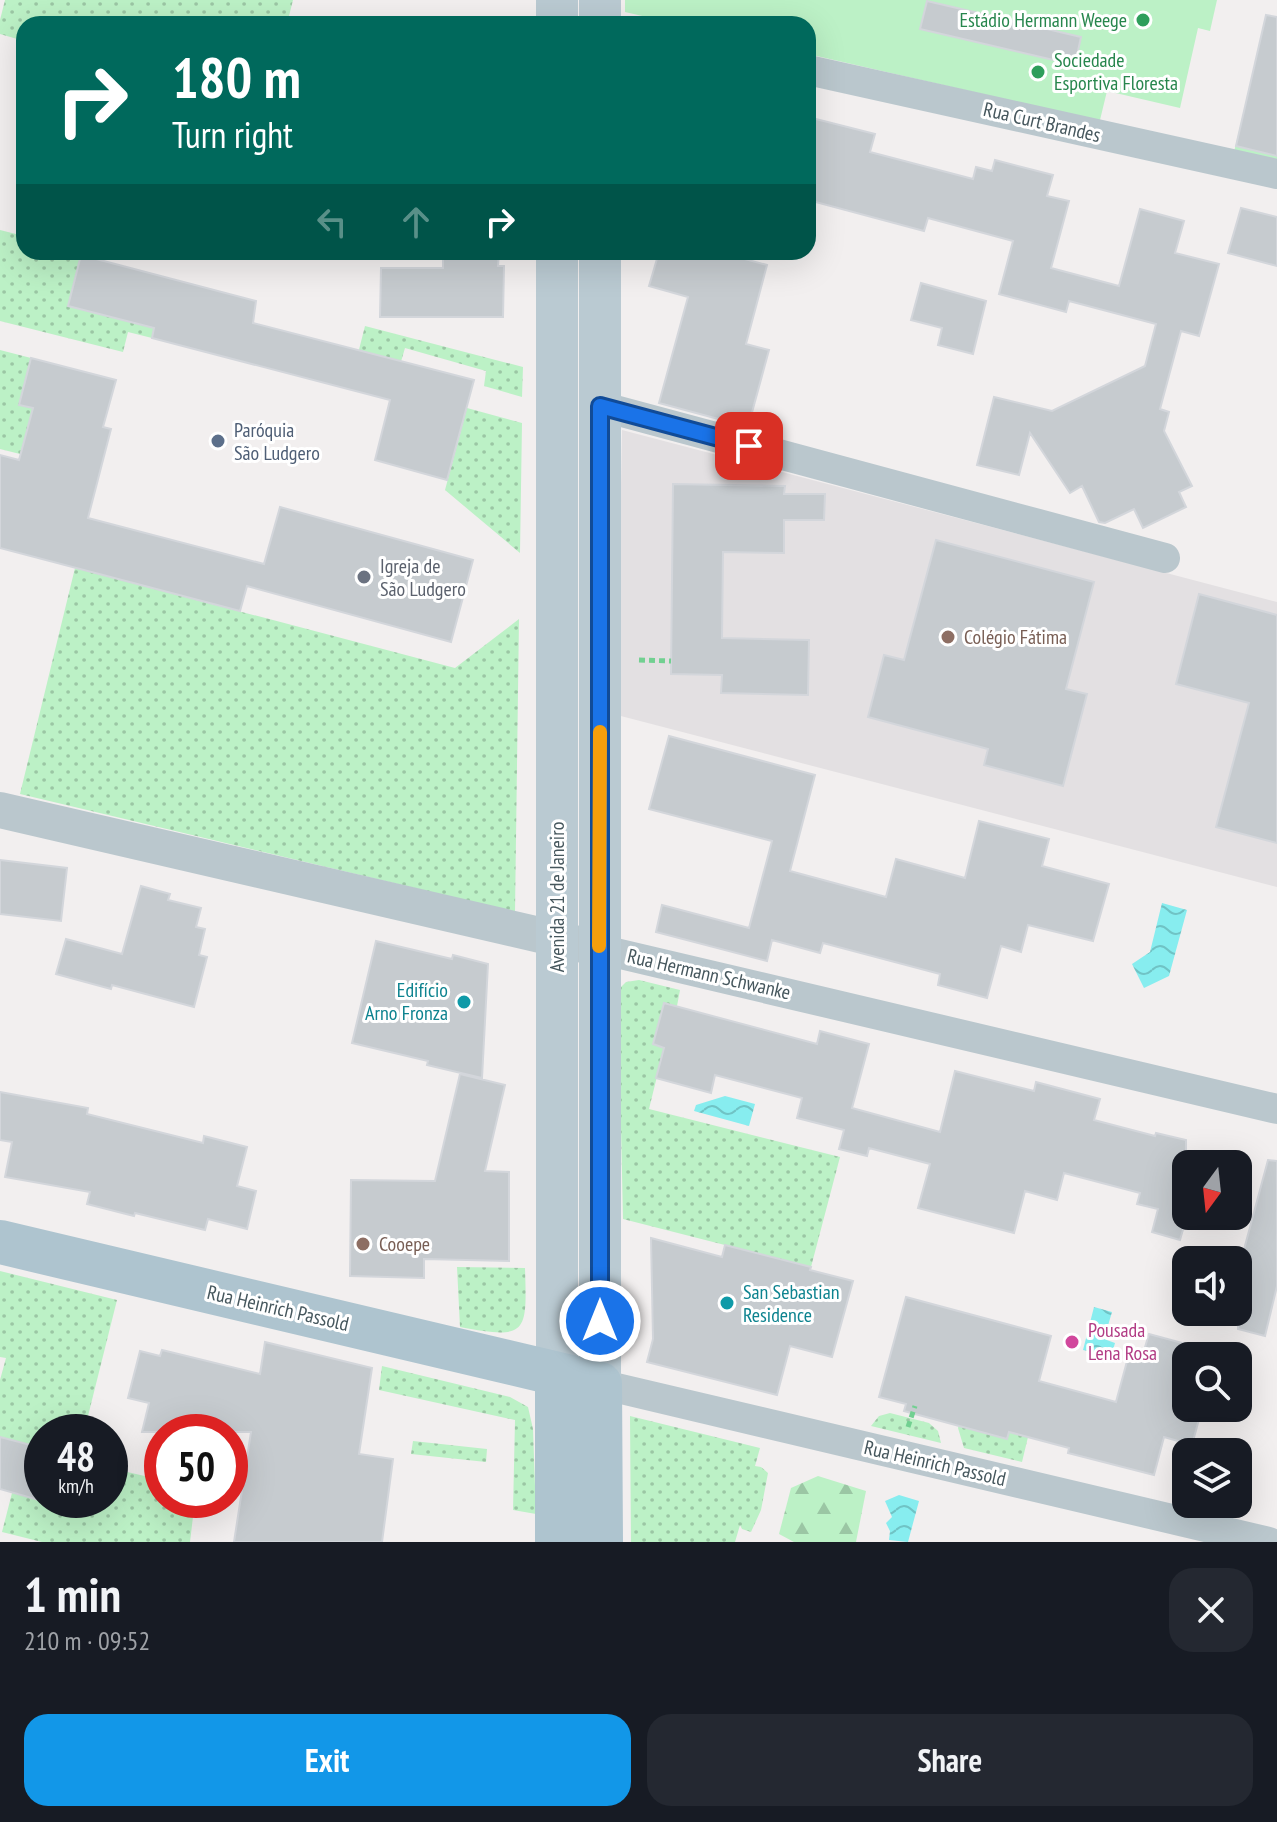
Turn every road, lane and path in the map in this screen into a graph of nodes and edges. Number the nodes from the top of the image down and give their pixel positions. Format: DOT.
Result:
graph roads {
  1 [pos="816,72"];
  2 [pos="1277,174"];
  3 [pos="557,260"];
  4 [pos="600,260"];
  5 [pos="600,406"];
  6 [pos="1165,558"];
  7 [pos="639,660"];
  8 [pos="671,661"];
  9 [pos="0,810"];
  10 [pos="557,938"];
  11 [pos="599,949"];
  12 [pos="1277,1109"];
  13 [pos="0,1242"];
  14 [pos="557,1374"];
  15 [pos="600,1384"];
  16 [pos="557,1542"];
  17 [pos="601,1542"];
  18 [pos="1269,1542"];
  1 -- 2 [label="street, Rua Curt Brandes"];
  3 -- 10 [label="main road, Avenida 21 de Janeiro"];
  4 -- 5 [label="main road"];
  5 -- 6 [label="street"];
  5 -- 11 [label="main road"];
  7 -- 8 [label="path"];
  9 -- 10 [label="street, Rua Hermann Schwanke"];
  10 -- 11 [label="street, Rua Hermann Schwanke"];
  10 -- 14 [label="main road, Avenida 21 de Janeiro"];
  11 -- 12 [label="street, Rua Hermann Schwanke"];
  11 -- 15 [label="main road"];
  13 -- 14 [label="main road, Rua Heinrich Passold"];
  14 -- 15 [label="main road, Rua Heinrich Passold"];
  14 -- 16 [label="main road, Avenida 21 de Janeiro"];
  15 -- 17 [label="main road"];
  15 -- 18 [label="street, Rua Heinrich Passold"];
}
